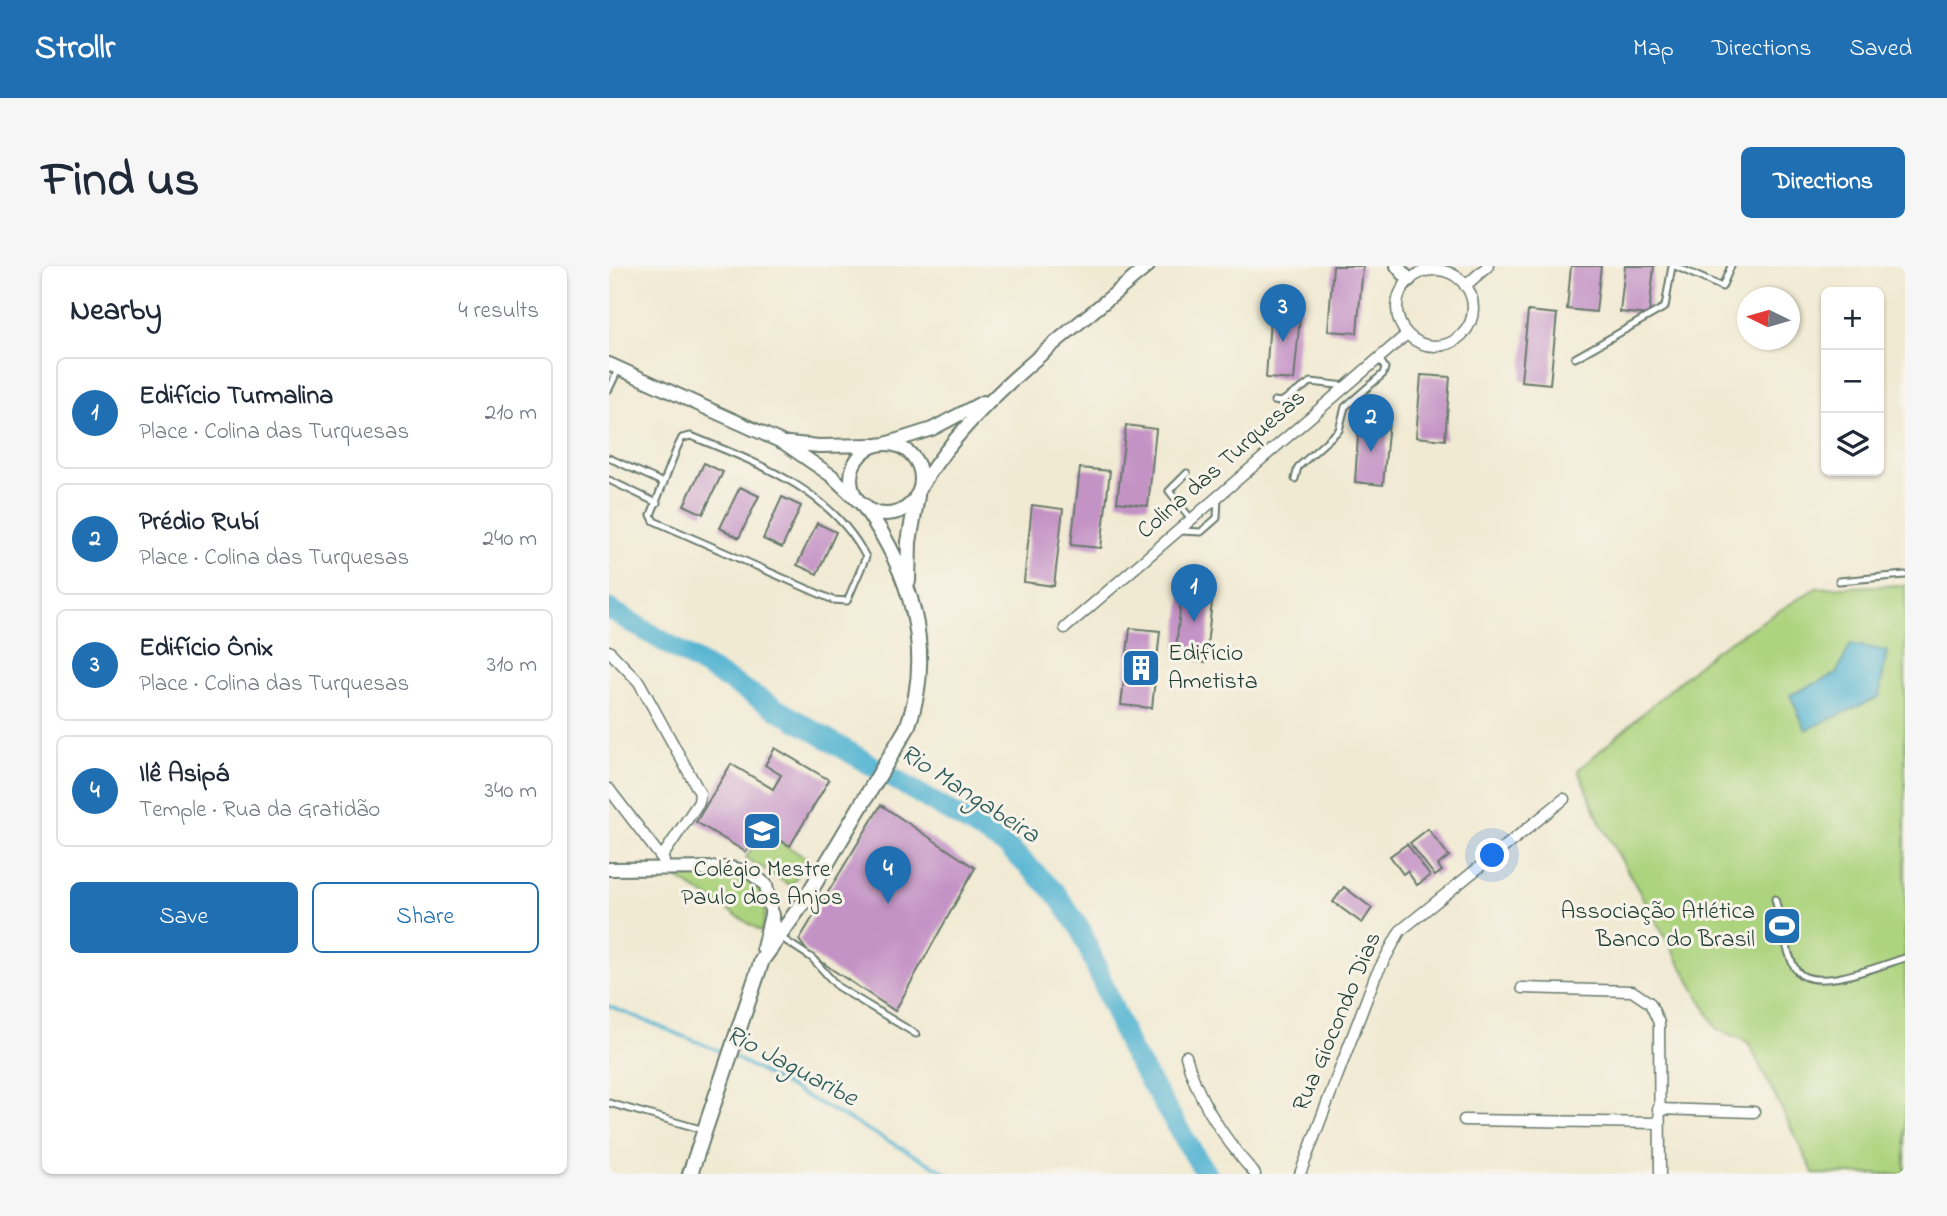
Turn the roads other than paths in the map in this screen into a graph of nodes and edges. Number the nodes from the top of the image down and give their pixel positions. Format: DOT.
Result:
graph roads {
  1 [pos="1148,266"];
  2 [pos="1397,266"];
  3 [pos="1488,266"];
  4 [pos="1673,266"];
  5 [pos="1731,266"];
  6 [pos="1409,280"];
  7 [pos="1465,286"];
  8 [pos="1407,334"];
  9 [pos="1379,358"];
  10 [pos="1575,358"];
  11 [pos="614,367"];
  12 [pos="1347,386"];
  13 [pos="609,390"];
  14 [pos="996,396"];
  15 [pos="1358,396"];
  16 [pos="1274,401"];
  17 [pos="784,443"];
  18 [pos="881,444"];
  19 [pos="609,458"];
  20 [pos="1187,473"];
  21 [pos="1296,479"];
  22 [pos="609,480"];
  23 [pos="664,483"];
  24 [pos="918,492"];
  25 [pos="1218,496"];
  26 [pos="657,503"];
  27 [pos="862,504"];
  28 [pos="1191,519"];
  29 [pos="1177,531"];
  30 [pos="1905,575"];
  31 [pos="1839,581"];
  32 [pos="909,593"];
  33 [pos="1065,628"];
  34 [pos="609,652"];
  35 [pos="609,789"];
  36 [pos="1564,799"];
  37 [pos="665,862"];
  38 [pos="609,869"];
  39 [pos="1775,899"];
  40 [pos="772,915"];
  41 [pos="778,935"];
  42 [pos="1905,958"];
  43 [pos="762,960"];
  44 [pos="1522,988"];
  45 [pos="916,1034"];
  46 [pos="1186,1056"];
  47 [pos="609,1103"];
  48 [pos="1658,1109"];
  49 [pos="1754,1112"];
  50 [pos="1464,1120"];
  51 [pos="1658,1123"];
  52 [pos="703,1130"];
  53 [pos="1301,1172"];
  54 [pos="690,1174"];
  55 [pos="1255,1174"];
  56 [pos="1660,1174"];
  1 -- 14 [label="street"];
  2 -- 6 [label="street"];
  3 -- 7 [label="street"];
  4 -- 5 [label="lane"];
  4 -- 10 [label="lane"];
  6 -- 7 [label="street"];
  6 -- 8 [label="street"];
  7 -- 8 [label="street"];
  8 -- 9 [label="street, Colina das Turquesas"];
  9 -- 12 [label="street, Colina das Turquesas"];
  9 -- 15 [label="lane"];
  11 -- 13 [label="lane"];
  11 -- 17 [label="street"];
  12 -- 15 [label="lane"];
  12 -- 16 [label="lane"];
  12 -- 25 [label="street, Colina das Turquesas"];
  14 -- 18 [label="street"];
  14 -- 24 [label="street"];
  15 -- 21 [label="lane"];
  17 -- 18 [label="street"];
  17 -- 27 [label="street"];
  18 -- 24 [label="street"];
  18 -- 27 [label="street"];
  19 -- 23 [label="lane"];
  20 -- 28 [label="lane"];
  22 -- 26 [label="lane"];
  23 -- 26 [label="lane"];
  23 -- 26 [label="lane"];
  24 -- 27 [label="street"];
  24 -- 32 [label="main road"];
  25 -- 28 [label="street, Colina das Turquesas"];
  25 -- 29 [label="lane"];
  27 -- 32 [label="main road"];
  28 -- 29 [label="street, Colina das Turquesas"];
  29 -- 33 [label="street, Colina das Turquesas"];
  30 -- 31 [label="lane"];
  32 -- 41 [label="main road"];
  34 -- 37 [label="street"];
  35 -- 37 [label="street"];
  36 -- 53 [label="street, Rua Giocondo Dias"];
  37 -- 38 [label="street"];
  37 -- 40 [label="street"];
  39 -- 42 [label="lane"];
  40 -- 41 [label="street"];
  40 -- 43 [label="main road"];
  41 -- 43 [label="main road"];
  41 -- 45 [label="lane"];
  43 -- 52 [label="main road"];
  44 -- 48 [label="street"];
  46 -- 55 [label="street"];
  47 -- 52 [label="lane"];
  48 -- 49 [label="street"];
  48 -- 51 [label="street"];
  50 -- 51 [label="street"];
  51 -- 56 [label="street"];
  52 -- 54 [label="main road"];
}
